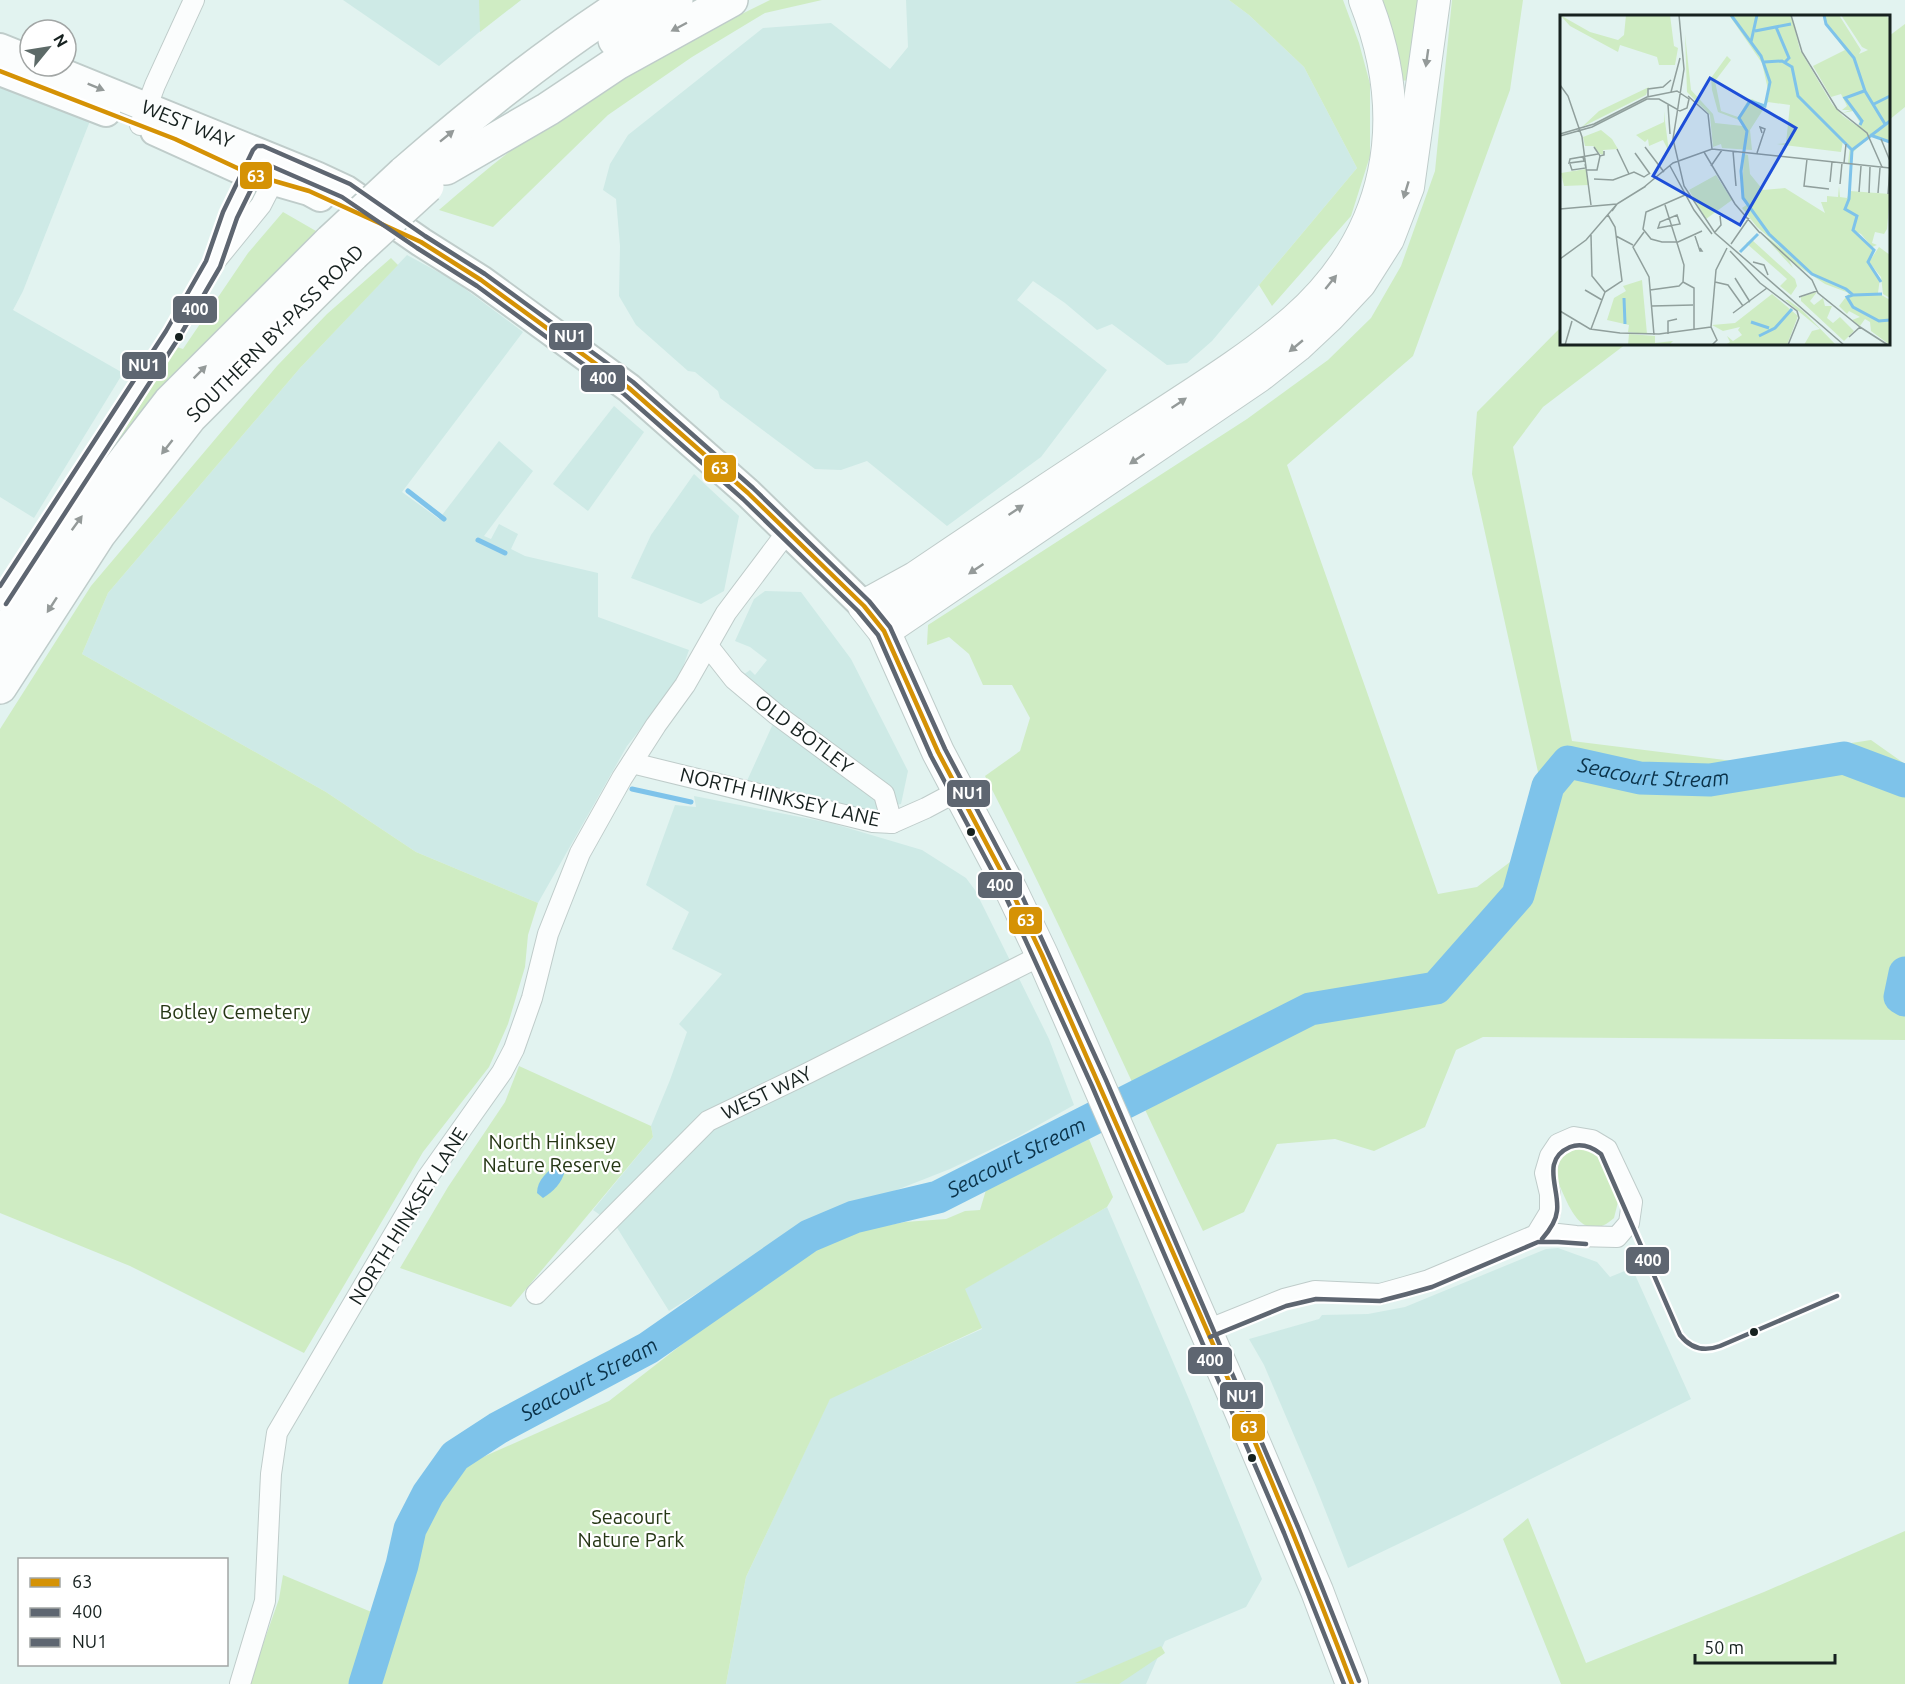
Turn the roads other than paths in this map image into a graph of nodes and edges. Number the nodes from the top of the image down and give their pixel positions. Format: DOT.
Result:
graph roads {
  1 [pos="194,0"];
  2 [pos="597,0"];
  3 [pos="630,0"];
  4 [pos="676,0"];
  5 [pos="731,0"];
  6 [pos="1365,0"];
  7 [pos="1434,0"];
  8 [pos="0,48"];
  9 [pos="18,55"];
  10 [pos="0,71"];
  11 [pos="69,78"];
  12 [pos="492,100"];
  13 [pos="143,116"];
  14 [pos="266,168"];
  15 [pos="426,176"];
  16 [pos="342,247"];
  17 [pos="787,532"];
  18 [pos="0,600"];
  19 [pos="864,606"];
  20 [pos="884,631"];
  21 [pos="0,642"];
  22 [pos="708,646"];
  23 [pos="0,687"];
  24 [pos="632,763"];
  25 [pos="958,791"];
  26 [pos="892,823"];
  27 [pos="1041,955"];
  28 [pos="1536,1235"];
  29 [pos="536,1294"];
  30 [pos="1207,1330"];
  31 [pos="240,1684"];
  32 [pos="1352,1684"];
  1 -- 13 [label="street"];
  2 -- 12 [label="highway"];
  3 -- 12 [label="highway, SOUTHERN BY-PASS ROAD"];
  4 -- 15 [label="highway, SOUTHERN BY-PASS ROAD"];
  5 -- 15 [label="highway, one-way"];
  19 -- 6 [label="main road, one-way"];
  7 -- 20 [label="main road, one-way"];
  8 -- 9 [label="main road"];
  10 -- 13 [label="main road, WEST WAY"];
  11 -- 13 [label="main road, WEST WAY, one-way"];
  15 -- 12 [label="highway, SOUTHERN BY-PASS ROAD, one-way"];
  13 -- 14 [label="main road, WEST WAY"];
  14 -- 17 [label="main road, WEST WAY"];
  14 -- 18 [label="street"];
  15 -- 16 [label="highway, SOUTHERN BY-PASS ROAD, bridge"];
  21 -- 16 [label="highway, SOUTHERN BY-PASS ROAD, one-way"];
  16 -- 23 [label="highway, SOUTHERN BY-PASS ROAD, one-way"];
  17 -- 19 [label="main road, WEST WAY"];
  17 -- 22 [label="street, NORTH HINKSEY LANE"];
  19 -- 20 [label="main road, WEST WAY"];
  20 -- 25 [label="main road, WEST WAY"];
  22 -- 24 [label="street, NORTH HINKSEY LANE"];
  22 -- 26 [label="street, OLD BOTLEY"];
  24 -- 26 [label="street, NORTH HINKSEY LANE"];
  24 -- 31 [label="street, NORTH HINKSEY LANE"];
  25 -- 26 [label="street, NORTH HINKSEY LANE"];
  25 -- 27 [label="main road, WEST WAY"];
  27 -- 29 [label="street, WEST WAY"];
  27 -- 30 [label="main road, WEST WAY"];
  28 -- 28 [label="street"];
  28 -- 30 [label="street"];
  30 -- 32 [label="main road, WEST WAY"];
}
